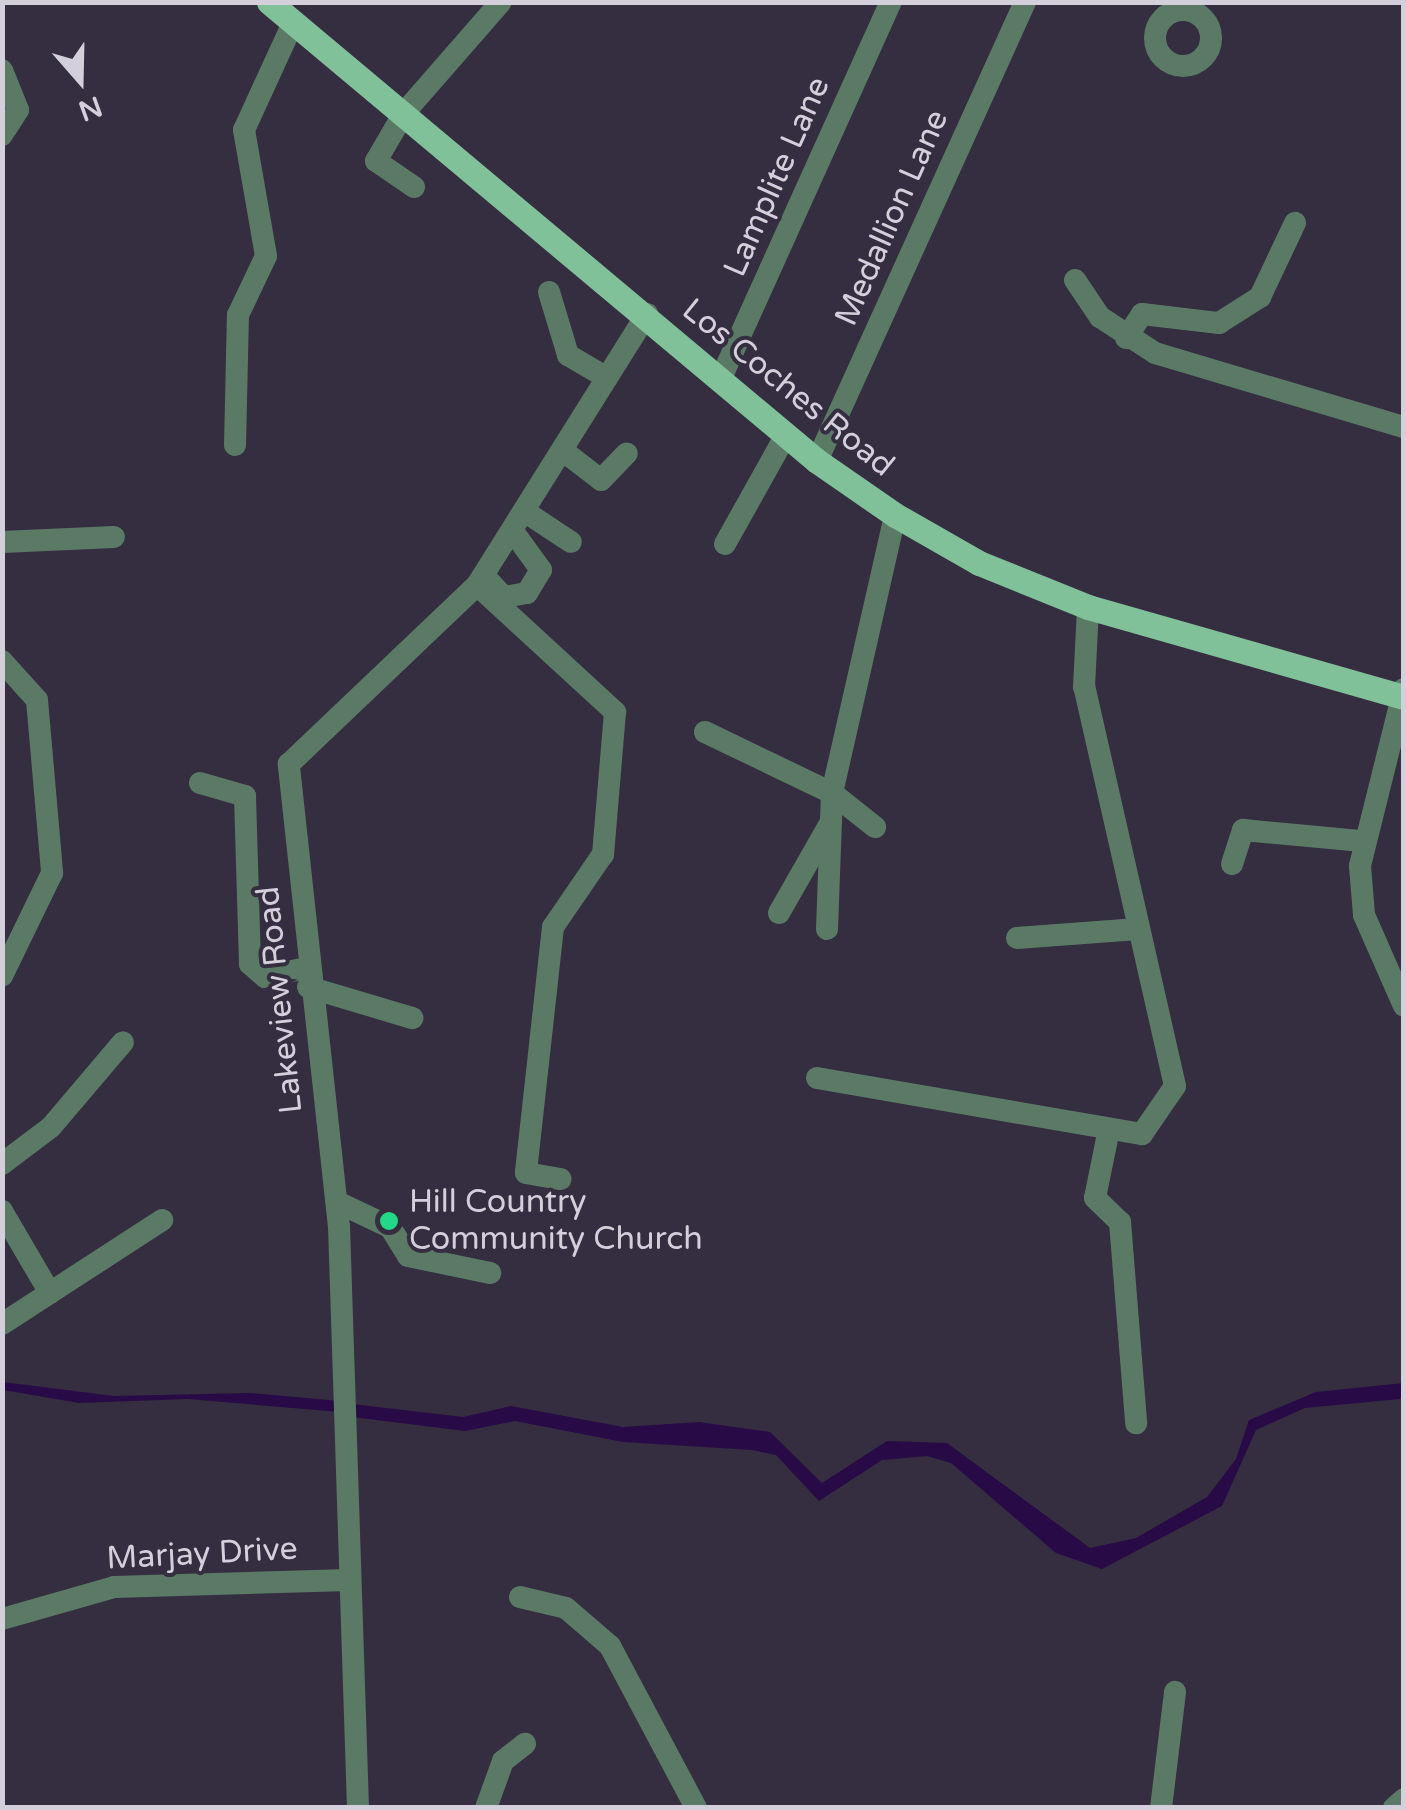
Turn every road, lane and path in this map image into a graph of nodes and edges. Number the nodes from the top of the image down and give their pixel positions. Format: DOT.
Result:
graph roads {
  1 [pos="269,2"];
  2 [pos="500,2"];
  3 [pos="891,2"];
  4 [pos="1024,2"];
  5 [pos="293,23"];
  6 [pos="2,70"];
  7 [pos="404,113"];
  8 [pos="3,134"];
  9 [pos="414,187"];
  10 [pos="1295,223"];
  11 [pos="1074,280"];
  12 [pos="549,292"];
  13 [pos="647,314"];
  14 [pos="1126,338"];
  15 [pos="607,378"];
  16 [pos="721,378"];
  17 [pos="1404,427"];
  18 [pos="786,435"];
  19 [pos="235,445"];
  20 [pos="562,450"];
  21 [pos="627,453"];
  22 [pos="817,461"];
  23 [pos="895,515"];
  24 [pos="518,520"];
  25 [pos="114,537"];
  26 [pos="2,542"];
  27 [pos="572,542"];
  28 [pos="725,544"];
  29 [pos="480,580"];
  30 [pos="1088,607"];
  31 [pos="2,661"];
  32 [pos="1403,694"];
  33 [pos="705,732"];
  34 [pos="1394,767"];
  35 [pos="200,783"];
  36 [pos="832,793"];
  37 [pos="833,819"];
  38 [pos="875,827"];
  39 [pos="1362,841"];
  40 [pos="1232,864"];
  41 [pos="780,913"];
  42 [pos="1138,928"];
  43 [pos="827,929"];
  44 [pos="1017,938"];
  45 [pos="2,976"];
  46 [pos="307,977"];
  47 [pos="1404,1006"];
  48 [pos="412,1018"];
  49 [pos="123,1042"];
  50 [pos="817,1078"];
  51 [pos="1109,1129"];
  52 [pos="2,1164"];
  53 [pos="560,1179"];
  54 [pos="336,1202"];
  55 [pos="2,1211"];
  56 [pos="162,1220"];
  57 [pos="490,1274"];
  58 [pos="50,1293"];
  59 [pos="2,1324"];
  60 [pos="1136,1423"];
  61 [pos="349,1580"];
  62 [pos="520,1597"];
  63 [pos="2,1619"];
  64 [pos="1175,1692"];
  65 [pos="525,1744"];
  66 [pos="1404,1800"];
  67 [pos="358,1808"];
  68 [pos="486,1808"];
  69 [pos="696,1808"];
  70 [pos="1161,1808"];
  71 [pos="1394,1808"];
  1 -- 5 [label="main road, Los Coches Road"];
  2 -- 7 [label="street"];
  3 -- 16 [label="street, Lamplite Lane"];
  4 -- 22 [label="street, Medallion Lane"];
  5 -- 7 [label="main road, Los Coches Road"];
  5 -- 19 [label="street"];
  6 -- 8 [label="street"];
  7 -- 9 [label="street"];
  7 -- 13 [label="main road, Los Coches Road"];
  10 -- 14 [label="street"];
  11 -- 14 [label="street"];
  12 -- 15 [label="street"];
  13 -- 15 [label="street, Lakeview Road"];
  13 -- 16 [label="main road, Los Coches Road"];
  14 -- 17 [label="street"];
  15 -- 20 [label="street, Lakeview Road"];
  16 -- 18 [label="main road, Los Coches Road"];
  18 -- 22 [label="main road, Los Coches Road"];
  18 -- 28 [label="street"];
  20 -- 21 [label="street"];
  20 -- 24 [label="street, Lakeview Road"];
  22 -- 23 [label="main road, Los Coches Road"];
  23 -- 30 [label="main road, Los Coches Road"];
  23 -- 36 [label="street"];
  24 -- 27 [label="street"];
  24 -- 29 [label="street, Lakeview Road"];
  24 -- 29 [label="street"];
  25 -- 26 [label="street"];
  29 -- 46 [label="street, Lakeview Road"];
  29 -- 53 [label="street"];
  30 -- 32 [label="main road, Los Coches Road"];
  30 -- 42 [label="street"];
  31 -- 45 [label="street"];
  32 -- 34 [label="street"];
  33 -- 36 [label="street"];
  34 -- 39 [label="street"];
  35 -- 46 [label="street"];
  36 -- 37 [label="street"];
  36 -- 38 [label="street"];
  37 -- 41 [label="street"];
  37 -- 43 [label="street"];
  39 -- 40 [label="street"];
  39 -- 47 [label="street"];
  42 -- 44 [label="street"];
  42 -- 51 [label="street"];
  46 -- 48 [label="street"];
  46 -- 54 [label="street, Lakeview Road"];
  49 -- 52 [label="street"];
  50 -- 51 [label="street"];
  51 -- 60 [label="street"];
  54 -- 57 [label="street"];
  54 -- 61 [label="street, Lakeview Road"];
  55 -- 58 [label="street"];
  56 -- 58 [label="street"];
  58 -- 59 [label="street"];
  61 -- 63 [label="street, Marjay Drive"];
  61 -- 67 [label="street, Lakeview Road"];
  62 -- 69 [label="street"];
  64 -- 70 [label="street"];
  65 -- 68 [label="street"];
  66 -- 71 [label="street"];
}
